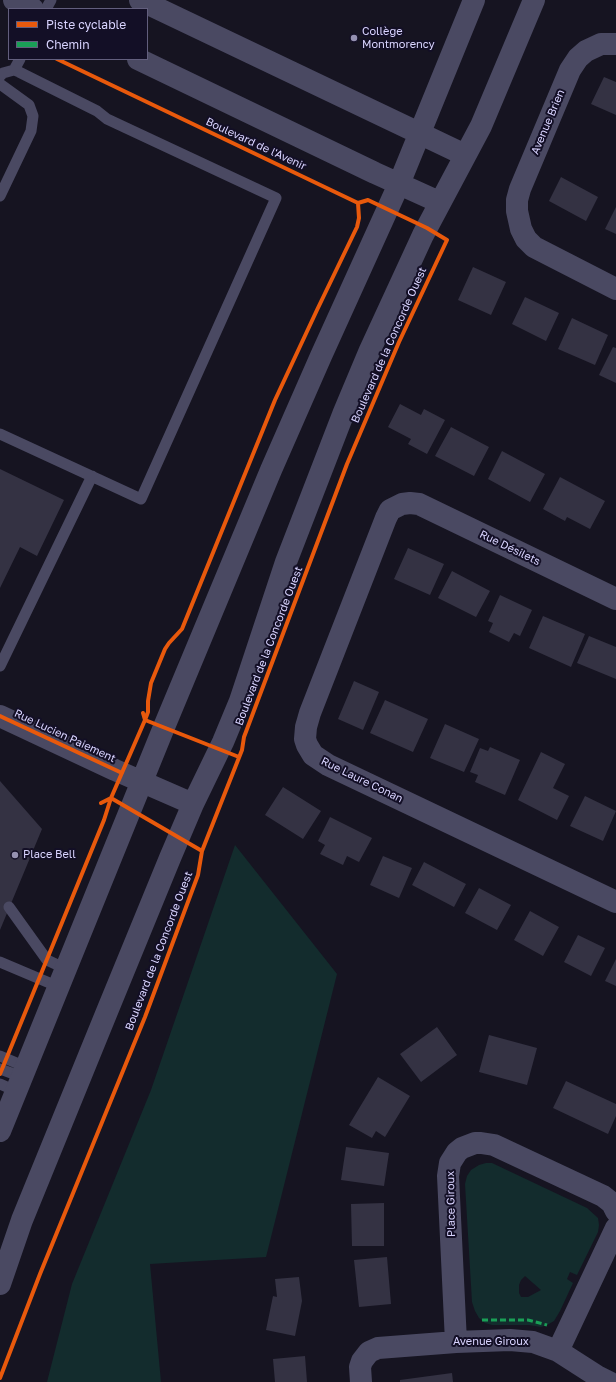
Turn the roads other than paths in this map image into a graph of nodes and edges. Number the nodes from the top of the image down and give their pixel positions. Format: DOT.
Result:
graph roads {
  1 [pos="14,0"];
  2 [pos="140,0"];
  3 [pos="474,0"];
  4 [pos="534,0"];
  5 [pos="31,8"];
  6 [pos="616,44"];
  7 [pos="19,60"];
  8 [pos="140,60"];
  9 [pos="14,70"];
  10 [pos="0,76"];
  11 [pos="0,84"];
  12 [pos="420,133"];
  13 [pos="465,155"];
  14 [pos="399,184"];
  15 [pos="0,196"];
  16 [pos="439,202"];
  17 [pos="616,289"];
  18 [pos="0,434"];
  19 [pos="92,476"];
  20 [pos="402,504"];
  21 [pos="616,599"];
  22 [pos="0,666"];
  23 [pos="0,716"];
  24 [pos="143,782"];
  25 [pos="193,804"];
  26 [pos="616,902"];
  27 [pos="9,907"];
  28 [pos="0,962"];
  29 [pos="63,978"];
  30 [pos="0,1056"];
  31 [pos="0,1069"];
  32 [pos="16,1080"];
  33 [pos="0,1131"];
  34 [pos="616,1211"];
  35 [pos="616,1228"];
  36 [pos="0,1284"];
  37 [pos="456,1342"];
  38 [pos="558,1350"];
  39 [pos="361,1382"];
  40 [pos="609,1382"];
  1 -- 5 [label="street"];
  2 -- 12 [label="street"];
  3 -- 12 [label="street"];
  4 -- 13 [label="street, Boulevard de la Concorde Ouest"];
  6 -- 17 [label="street, Avenue Brien"];
  7 -- 9 [label="lane"];
  8 -- 14 [label="street"];
  9 -- 10 [label="lane"];
  9 -- 19 [label="lane"];
  11 -- 15 [label="lane"];
  12 -- 13 [label="street"];
  12 -- 14 [label="street"];
  13 -- 16 [label="street, Boulevard de la Concorde Ouest"];
  14 -- 16 [label="street"];
  14 -- 24 [label="street"];
  16 -- 25 [label="street, Boulevard de la Concorde Ouest"];
  18 -- 19 [label="lane"];
  19 -- 22 [label="lane"];
  20 -- 21 [label="street, Rue Désilets"];
  20 -- 26 [label="street, Rue Laure Conan"];
  23 -- 24 [label="street, Rue Lucien Paiement"];
  24 -- 25 [label="street, Rue Lucien Paiement"];
  24 -- 29 [label="street"];
  25 -- 36 [label="street, Boulevard de la Concorde Ouest"];
  27 -- 29 [label="lane"];
  28 -- 29 [label="lane"];
  29 -- 32 [label="street"];
  30 -- 32 [label="lane"];
  31 -- 32 [label="lane"];
  32 -- 33 [label="street"];
  34 -- 37 [label="street, Place Giroux"];
  35 -- 38 [label="street"];
  37 -- 38 [label="street, Avenue Giroux"];
  37 -- 39 [label="street, Avenue Giroux"];
  38 -- 40 [label="street, Avenue Giroux"];
}
